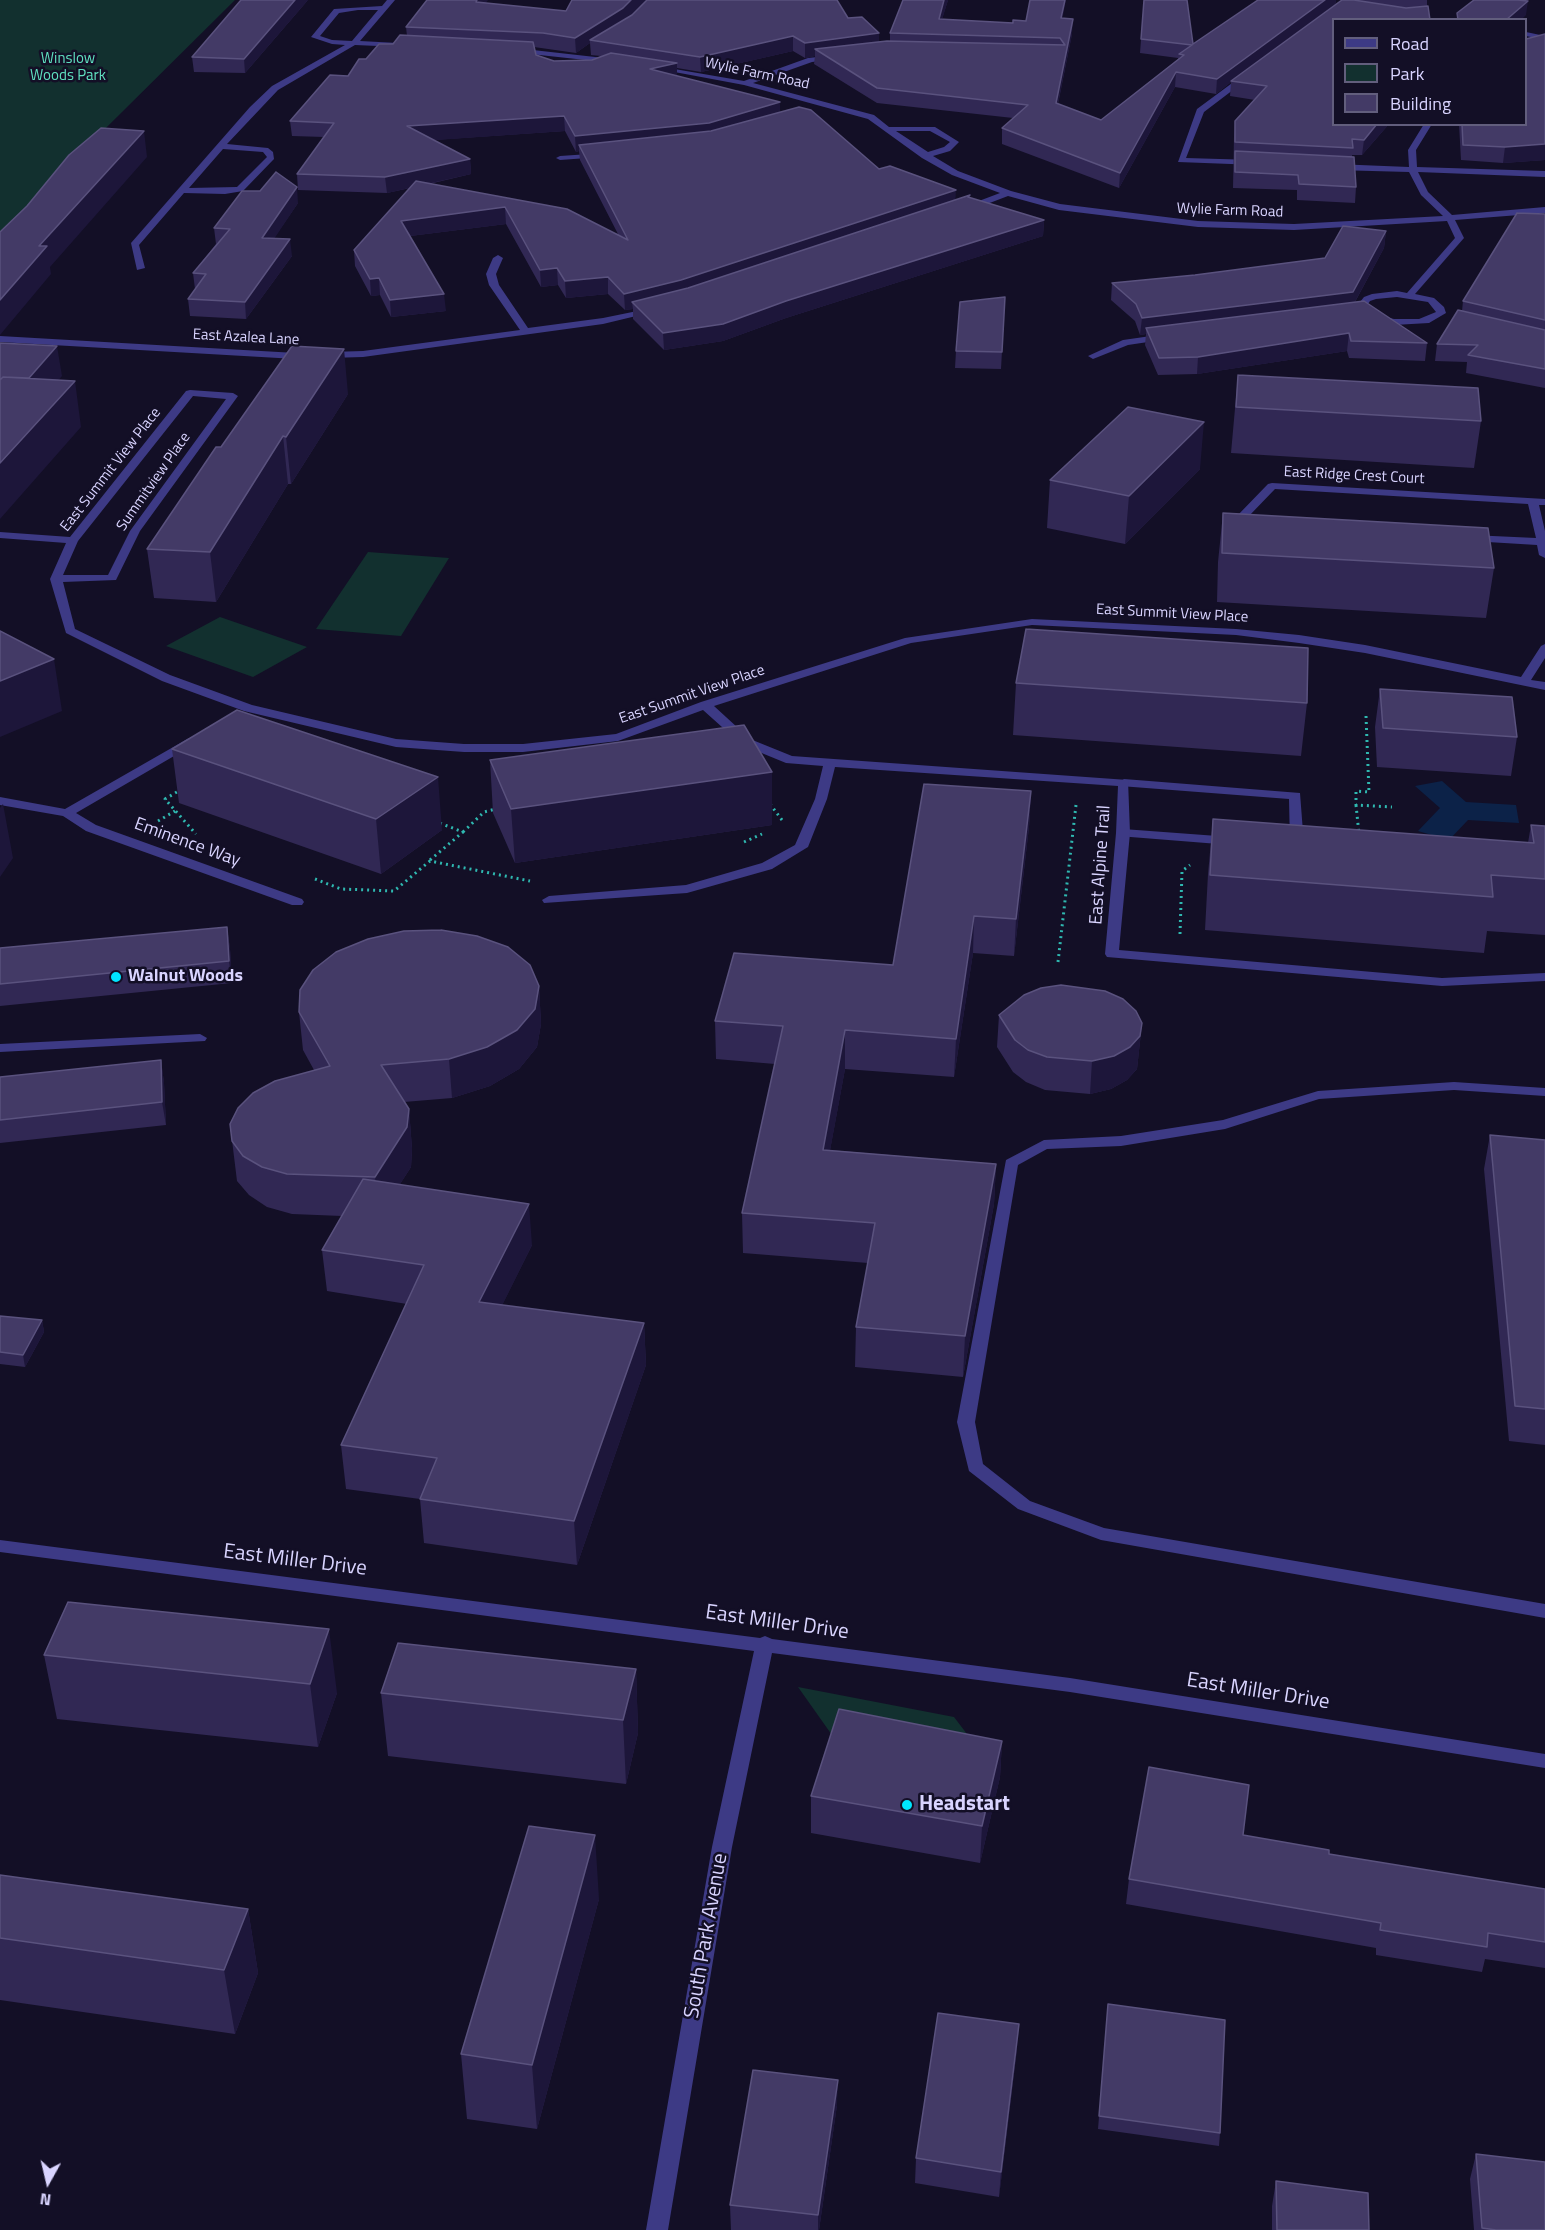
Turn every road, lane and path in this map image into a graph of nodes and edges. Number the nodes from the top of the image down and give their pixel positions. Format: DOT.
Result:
graph roads {
  1 [pos="392,0"];
  2 [pos="385,8"];
  3 [pos="1527,37"];
  4 [pos="1545,38"];
  5 [pos="354,43"];
  6 [pos="413,46"];
  7 [pos="508,50"];
  8 [pos="589,50"];
  9 [pos="543,52"];
  10 [pos="844,55"];
  11 [pos="579,56"];
  12 [pos="614,61"];
  13 [pos="538,62"];
  14 [pos="625,63"];
  15 [pos="647,67"];
  16 [pos="592,70"];
  17 [pos="1256,70"];
  18 [pos="746,83"];
  19 [pos="838,106"];
  20 [pos="815,112"];
  21 [pos="1427,126"];
  22 [pos="888,129"];
  23 [pos="222,146"];
  24 [pos="616,154"];
  25 [pos="925,156"];
  26 [pos="560,158"];
  27 [pos="1262,164"];
  28 [pos="1320,167"];
  29 [pos="1413,171"];
  30 [pos="1545,174"];
  31 [pos="183,190"];
  32 [pos="1008,193"];
  33 [pos="1545,210"];
  34 [pos="955,212"];
  35 [pos="1450,218"];
  36 [pos="498,258"];
  37 [pos="140,268"];
  38 [pos="1410,295"];
  39 [pos="658,309"];
  40 [pos="1365,312"];
  41 [pos="1353,313"];
  42 [pos="1437,317"];
  43 [pos="1448,320"];
  44 [pos="526,332"];
  45 [pos="1172,336"];
  46 [pos="0,339"];
  47 [pos="1093,356"];
  48 [pos="190,393"];
  49 [pos="1539,502"];
  50 [pos="1262,522"];
  51 [pos="0,535"];
  52 [pos="1463,538"];
  53 [pos="73,540"];
  54 [pos="1543,542"];
  55 [pos="1545,555"];
  56 [pos="56,579"];
  57 [pos="1545,648"];
  58 [pos="1524,682"];
  59 [pos="1545,686"];
  60 [pos="705,705"];
  61 [pos="248,708"];
  62 [pos="1366,716"];
  63 [pos="228,720"];
  64 [pos="197,737"];
  65 [pos="830,762"];
  66 [pos="1079,780"];
  67 [pos="1125,783"];
  68 [pos="184,788"];
  69 [pos="765,797"];
  70 [pos="0,801"];
  71 [pos="1356,805"];
  72 [pos="506,807"];
  73 [pos="1392,807"];
  74 [pos="67,813"];
  75 [pos="435,821"];
  76 [pos="785,824"];
  77 [pos="463,832"];
  78 [pos="765,833"];
  79 [pos="1124,833"];
  80 [pos="1359,836"];
  81 [pos="205,838"];
  82 [pos="1250,842"];
  83 [pos="1285,844"];
  84 [pos="734,846"];
  85 [pos="1199,860"];
  86 [pos="430,861"];
  87 [pos="310,877"];
  88 [pos="538,880"];
  89 [pos="549,900"];
  90 [pos="297,902"];
  91 [pos="1180,938"];
  92 [pos="1058,962"];
  93 [pos="1545,977"];
  94 [pos="200,1038"];
  95 [pos="0,1048"];
  96 [pos="1545,1092"];
  97 [pos="0,1546"];
  98 [pos="1545,1611"];
  99 [pos="765,1643"];
  100 [pos="1545,1761"];
  101 [pos="657,2230"];
  1 -- 2 [label="street"];
  2 -- 5 [label="street"];
  2 -- 5 [label="street"];
  3 -- 4 [label="street"];
  5 -- 6 [label="street"];
  5 -- 23 [label="street"];
  7 -- 9 [label="street"];
  8 -- 11 [label="street"];
  9 -- 11 [label="street"];
  9 -- 13 [label="street"];
  10 -- 18 [label="street"];
  11 -- 12 [label="street"];
  12 -- 14 [label="street"];
  12 -- 16 [label="street"];
  15 -- 18 [label="street, Wylie Farm Road"];
  17 -- 27 [label="street"];
  18 -- 19 [label="street, Wylie Farm Road"];
  19 -- 20 [label="street"];
  19 -- 22 [label="street, Wylie Farm Road"];
  21 -- 29 [label="street"];
  22 -- 25 [label="street, Wylie Farm Road"];
  22 -- 25 [label="street"];
  23 -- 31 [label="street"];
  23 -- 31 [label="street"];
  24 -- 26 [label="street"];
  25 -- 32 [label="street, Wylie Farm Road"];
  28 -- 29 [label="street"];
  29 -- 30 [label="street"];
  29 -- 35 [label="street"];
  31 -- 37 [label="street"];
  32 -- 34 [label="street"];
  32 -- 35 [label="street, Wylie Farm Road"];
  33 -- 35 [label="street, Wylie Farm Road"];
  35 -- 38 [label="street"];
  36 -- 44 [label="street"];
  38 -- 40 [label="street"];
  38 -- 42 [label="street"];
  39 -- 44 [label="street, East Azalea Lane"];
  40 -- 41 [label="street"];
  40 -- 42 [label="street"];
  42 -- 43 [label="street"];
  44 -- 46 [label="street, East Azalea Lane"];
  45 -- 47 [label="street"];
  48 -- 53 [label="street, East Summit View Place"];
  48 -- 56 [label="street, Summitview Place"];
  49 -- 50 [label="street, East Ridge Crest Court"];
  49 -- 54 [label="street, East Ridge Crest Court"];
  51 -- 53 [label="street"];
  52 -- 54 [label="street"];
  53 -- 56 [label="street, East Summit View Place"];
  54 -- 55 [label="street, East Ridge Crest Court"];
  56 -- 61 [label="street, East Summit View Place"];
  57 -- 58 [label="street"];
  58 -- 59 [label="street, East Summit View Place"];
  58 -- 60 [label="street, East Summit View Place"];
  60 -- 61 [label="street, East Summit View Place"];
  60 -- 65 [label="street, East Alpine Trail"];
  61 -- 63 [label="street"];
  62 -- 71 [label="path"];
  64 -- 74 [label="street"];
  65 -- 66 [label="street, East Alpine Trail"];
  65 -- 89 [label="street"];
  66 -- 67 [label="street, East Alpine Trail"];
  66 -- 92 [label="path"];
  67 -- 79 [label="street, East Alpine Trail"];
  67 -- 83 [label="street"];
  68 -- 81 [label="path"];
  69 -- 76 [label="path"];
  70 -- 74 [label="street, Eminence Way"];
  71 -- 73 [label="path"];
  71 -- 80 [label="path"];
  72 -- 77 [label="path"];
  74 -- 90 [label="street, Eminence Way"];
  75 -- 77 [label="path"];
  77 -- 86 [label="path"];
  78 -- 84 [label="path"];
  79 -- 82 [label="street"];
  79 -- 93 [label="street, East Alpine Trail"];
  85 -- 91 [label="path"];
  86 -- 87 [label="path"];
  86 -- 88 [label="path"];
  94 -- 95 [label="street"];
  96 -- 98 [label="street"];
  97 -- 99 [label="street, East Miller Drive"];
  99 -- 100 [label="street, East Miller Drive"];
  99 -- 101 [label="street, South Park Avenue"];
}
